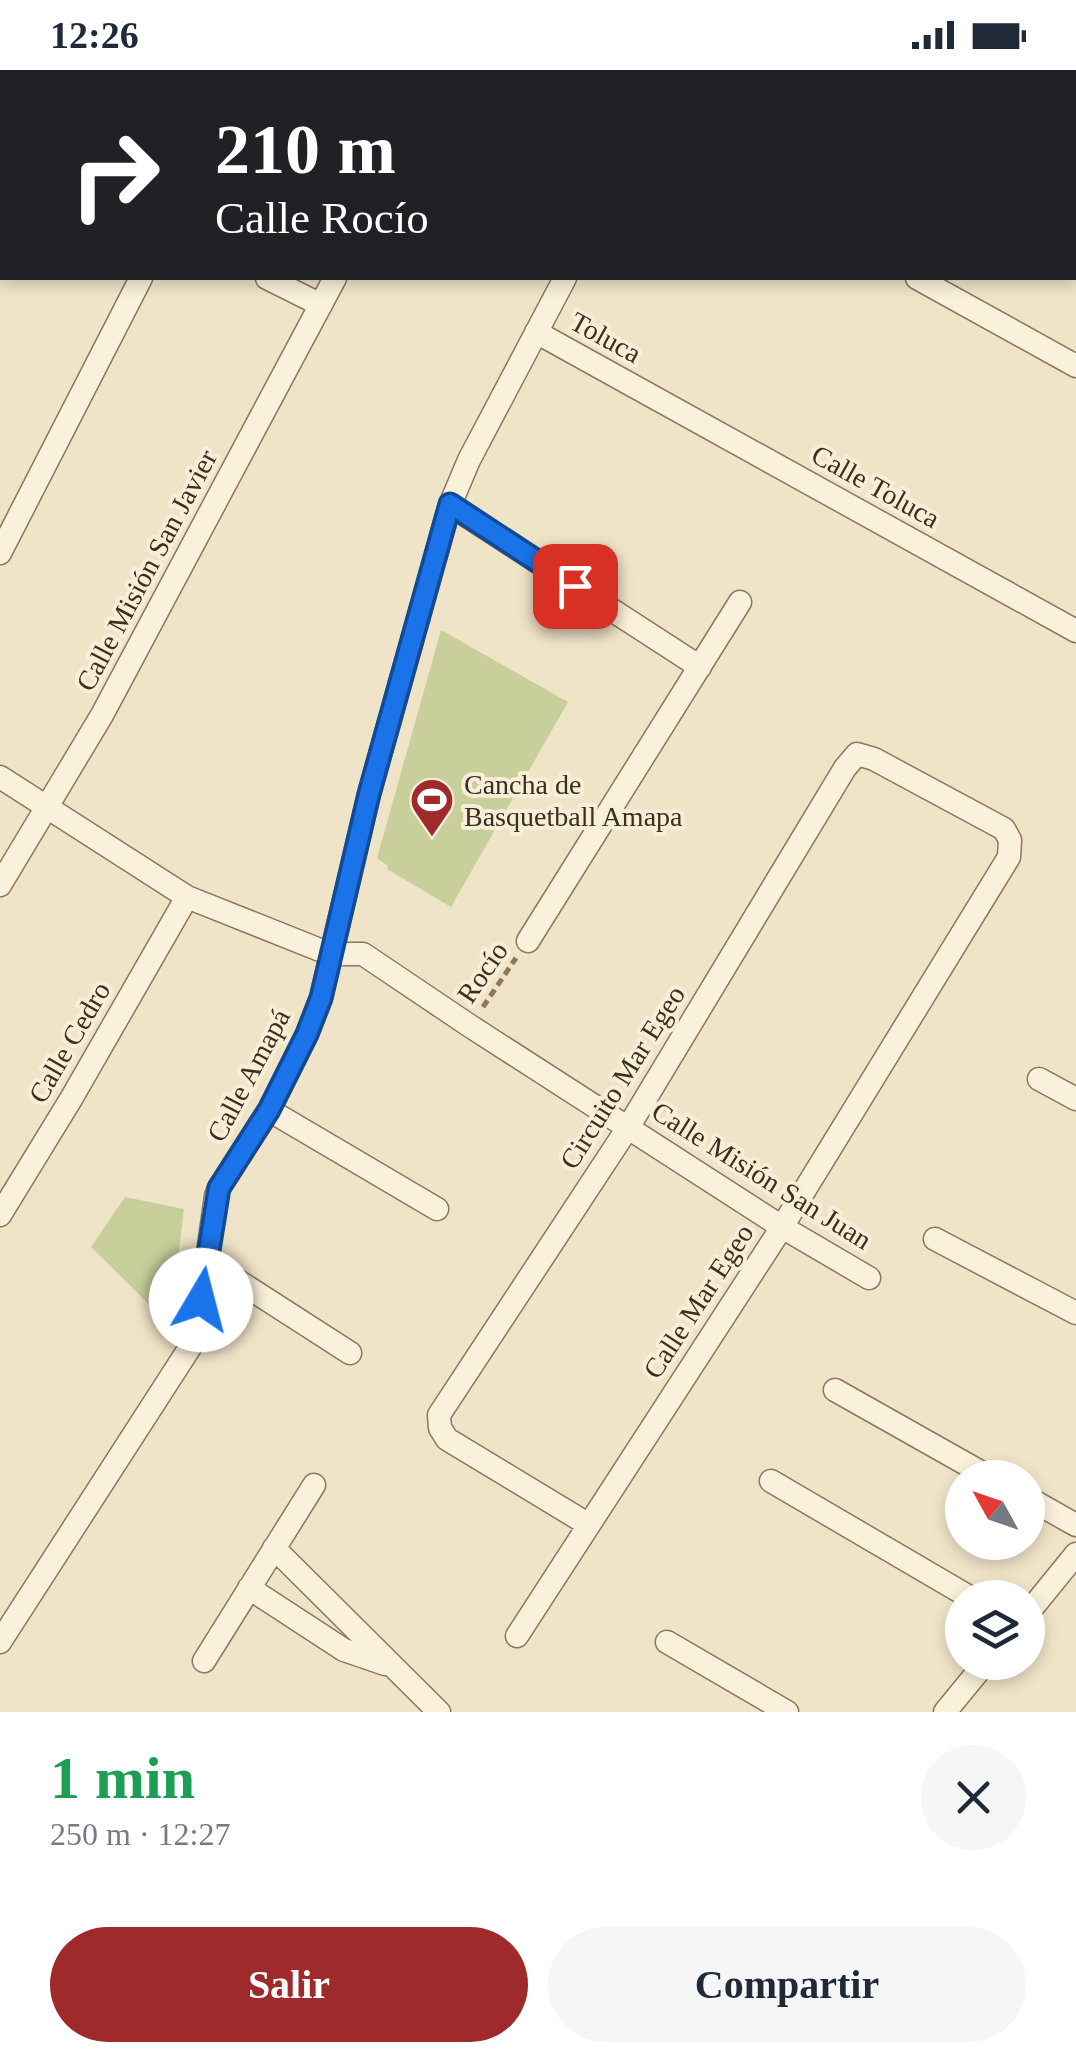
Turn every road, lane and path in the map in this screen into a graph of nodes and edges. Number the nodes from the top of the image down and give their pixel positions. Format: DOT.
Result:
graph roads {
  1 [pos="140,280"];
  2 [pos="271,280"];
  3 [pos="335,280"];
  4 [pos="564,280"];
  5 [pos="920,280"];
  6 [pos="321,305"];
  7 [pos="536,332"];
  8 [pos="1076,366"];
  9 [pos="647,394"];
  10 [pos="450,504"];
  11 [pos="0,553"];
  12 [pos="740,602"];
  13 [pos="1076,630"];
  14 [pos="700,668"];
  15 [pos="0,776"];
  16 [pos="48,808"];
  17 [pos="1010,840"];
  18 [pos="0,885"];
  19 [pos="187,897"];
  20 [pos="528,941"];
  21 [pos="330,954"];
  22 [pos="470,1026"];
  23 [pos="1039,1079"];
  24 [pos="1076,1099"];
  25 [pos="269,1110"];
  26 [pos="628,1126"];
  27 [pos="437,1209"];
  28 [pos="0,1214"];
  29 [pos="782,1227"];
  30 [pos="936,1239"];
  31 [pos="206,1261"];
  32 [pos="869,1278"];
  33 [pos="1076,1313"];
  34 [pos="350,1353"];
  35 [pos="835,1390"];
  36 [pos="960,1460"];
  37 [pos="771,1482"];
  38 [pos="314,1486"];
  39 [pos="1045,1508"];
  40 [pos="589,1525"];
  41 [pos="1076,1525"];
  42 [pos="274,1548"];
  43 [pos="1076,1554"];
  44 [pos="945,1583"];
  45 [pos="249,1588"];
  46 [pos="1045,1592"];
  47 [pos="517,1636"];
  48 [pos="0,1642"];
  49 [pos="667,1642"];
  50 [pos="204,1661"];
  51 [pos="393,1667"];
  52 [pos="971,1680"];
  53 [pos="438,1712"];
  54 [pos="787,1712"];
  55 [pos="944,1712"];
  1 -- 11 [label="street"];
  2 -- 6 [label="street"];
  3 -- 6 [label="street, Calle Misión San Javier"];
  4 -- 7 [label="street, Calle Amapá"];
  5 -- 8 [label="street"];
  6 -- 16 [label="street, Calle Misión San Javier"];
  7 -- 9 [label="street, Toluca"];
  7 -- 10 [label="street, Calle Amapá"];
  9 -- 13 [label="street, Calle Toluca"];
  10 -- 14 [label="street"];
  10 -- 21 [label="street, Calle Amapá"];
  12 -- 14 [label="street"];
  14 -- 20 [label="street"];
  15 -- 16 [label="street, Calle Misión San Juan"];
  16 -- 18 [label="street, Calle Misión San Javier"];
  16 -- 19 [label="street, Calle Misión San Juan"];
  17 -- 26 [label="street, Circuito Mar Egeo"];
  17 -- 29 [label="street, Calle Mar Egeo"];
  19 -- 21 [label="street, Calle Misión San Juan"];
  19 -- 28 [label="street, Calle Cedro"];
  20 -- 22 [label="path, Rocío"];
  21 -- 22 [label="street, Calle Misión San Juan"];
  21 -- 25 [label="street, Calle Amapá"];
  22 -- 26 [label="street, Calle Misión San Juan"];
  23 -- 24 [label="street"];
  25 -- 27 [label="street"];
  25 -- 31 [label="street, Calle Amapá"];
  26 -- 29 [label="street, Calle Misión San Juan"];
  26 -- 40 [label="street, Circuito Mar Egeo"];
  29 -- 32 [label="street, Calle Misión San Juan"];
  29 -- 40 [label="street, Calle Mar Egeo"];
  30 -- 33 [label="street"];
  31 -- 34 [label="street"];
  31 -- 48 [label="street, Calle Amapá"];
  35 -- 36 [label="street"];
  37 -- 44 [label="street"];
  38 -- 42 [label="street"];
  39 -- 41 [label="street"];
  40 -- 47 [label="street, Calle Mar Egeo"];
  42 -- 45 [label="street"];
  42 -- 51 [label="street"];
  43 -- 46 [label="street"];
  45 -- 50 [label="street"];
  45 -- 51 [label="street"];
  49 -- 54 [label="street"];
  51 -- 53 [label="street"];
  52 -- 55 [label="street"];
}
